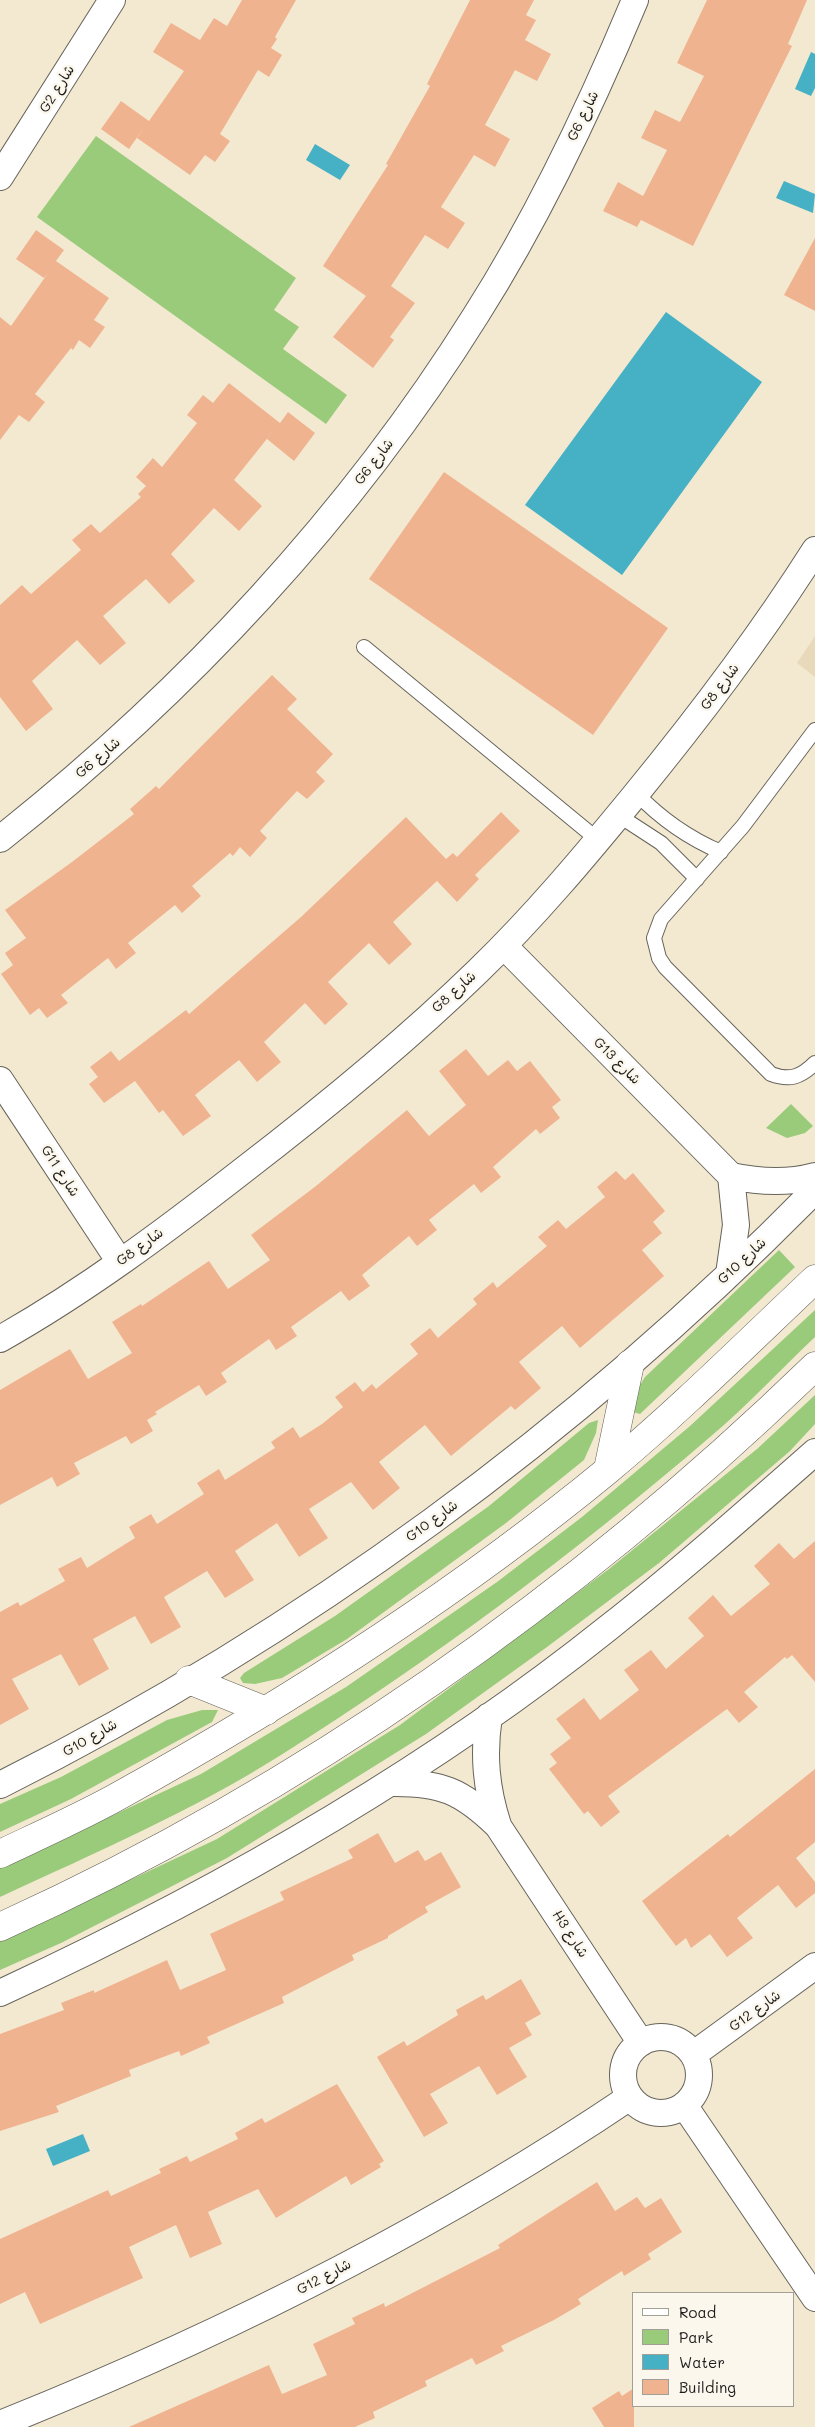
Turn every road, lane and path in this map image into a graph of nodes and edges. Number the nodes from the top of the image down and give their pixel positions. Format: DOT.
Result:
graph roads {
  1 [pos="112,0"];
  2 [pos="635,0"];
  3 [pos="3,167"];
  4 [pos="815,550"];
  5 [pos="364,647"];
  6 [pos="815,730"];
  7 [pos="636,793"];
  8 [pos="618,815"];
  9 [pos="0,839"];
  10 [pos="598,840"];
  11 [pos="721,852"];
  12 [pos="697,879"];
  13 [pos="504,946"];
  14 [pos="815,1063"];
  15 [pos="0,1080"];
  16 [pos="731,1176"];
  17 [pos="815,1176"];
  18 [pos="815,1190"];
  19 [pos="120,1262"];
  20 [pos="728,1274"];
  21 [pos="815,1278"];
  22 [pos="0,1339"];
  23 [pos="630,1364"];
  24 [pos="815,1366"];
  25 [pos="815,1452"];
  26 [pos="608,1469"];
  27 [pos="190,1680"];
  28 [pos="266,1711"];
  29 [pos="489,1716"];
  30 [pos="390,1783"];
  31 [pos="0,1785"];
  32 [pos="498,1826"];
  33 [pos="0,1854"];
  34 [pos="0,1927"];
  35 [pos="815,1966"];
  36 [pos="0,1993"];
  37 [pos="641,2043"];
  38 [pos="694,2054"];
  39 [pos="630,2097"];
  40 [pos="684,2105"];
  41 [pos="815,2298"];
  42 [pos="0,2424"];
  1 -- 3 [label="street, G2 شارع"];
  2 -- 9 [label="street, G6 شارع"];
  4 -- 7 [label="street, G8 شارع"];
  5 -- 10 [label="lane"];
  6 -- 11 [label="lane"];
  7 -- 8 [label="street, G8 شارع"];
  7 -- 11 [label="lane"];
  8 -- 10 [label="street, G8 شارع"];
  8 -- 12 [label="lane"];
  10 -- 13 [label="street, G8 شارع"];
  11 -- 12 [label="lane"];
  12 -- 14 [label="lane"];
  13 -- 16 [label="street, G13 شارع"];
  13 -- 19 [label="street, G8 شارع"];
  15 -- 19 [label="street, G11 شارع"];
  16 -- 17 [label="street"];
  16 -- 20 [label="street"];
  18 -- 20 [label="street, G10 شارع"];
  19 -- 22 [label="street, G8 شارع"];
  20 -- 23 [label="street, G10 شارع"];
  21 -- 26 [label="street"];
  23 -- 26 [label="street"];
  23 -- 27 [label="street, G10 شارع"];
  24 -- 34 [label="street"];
  25 -- 29 [label="street"];
  26 -- 28 [label="street"];
  27 -- 28 [label="street"];
  27 -- 31 [label="street, G10 شارع"];
  28 -- 33 [label="street"];
  29 -- 30 [label="street"];
  29 -- 32 [label="street, H3 شارع"];
  30 -- 32 [label="street, H3 شارع"];
  30 -- 36 [label="street"];
  32 -- 37 [label="street, H3 شارع"];
  35 -- 38 [label="street, G12 شارع"];
  37 -- 38 [label="street"];
  37 -- 39 [label="street"];
  38 -- 40 [label="street"];
  39 -- 40 [label="street"];
  39 -- 42 [label="street, G12 شارع"];
  40 -- 41 [label="street"];
}
